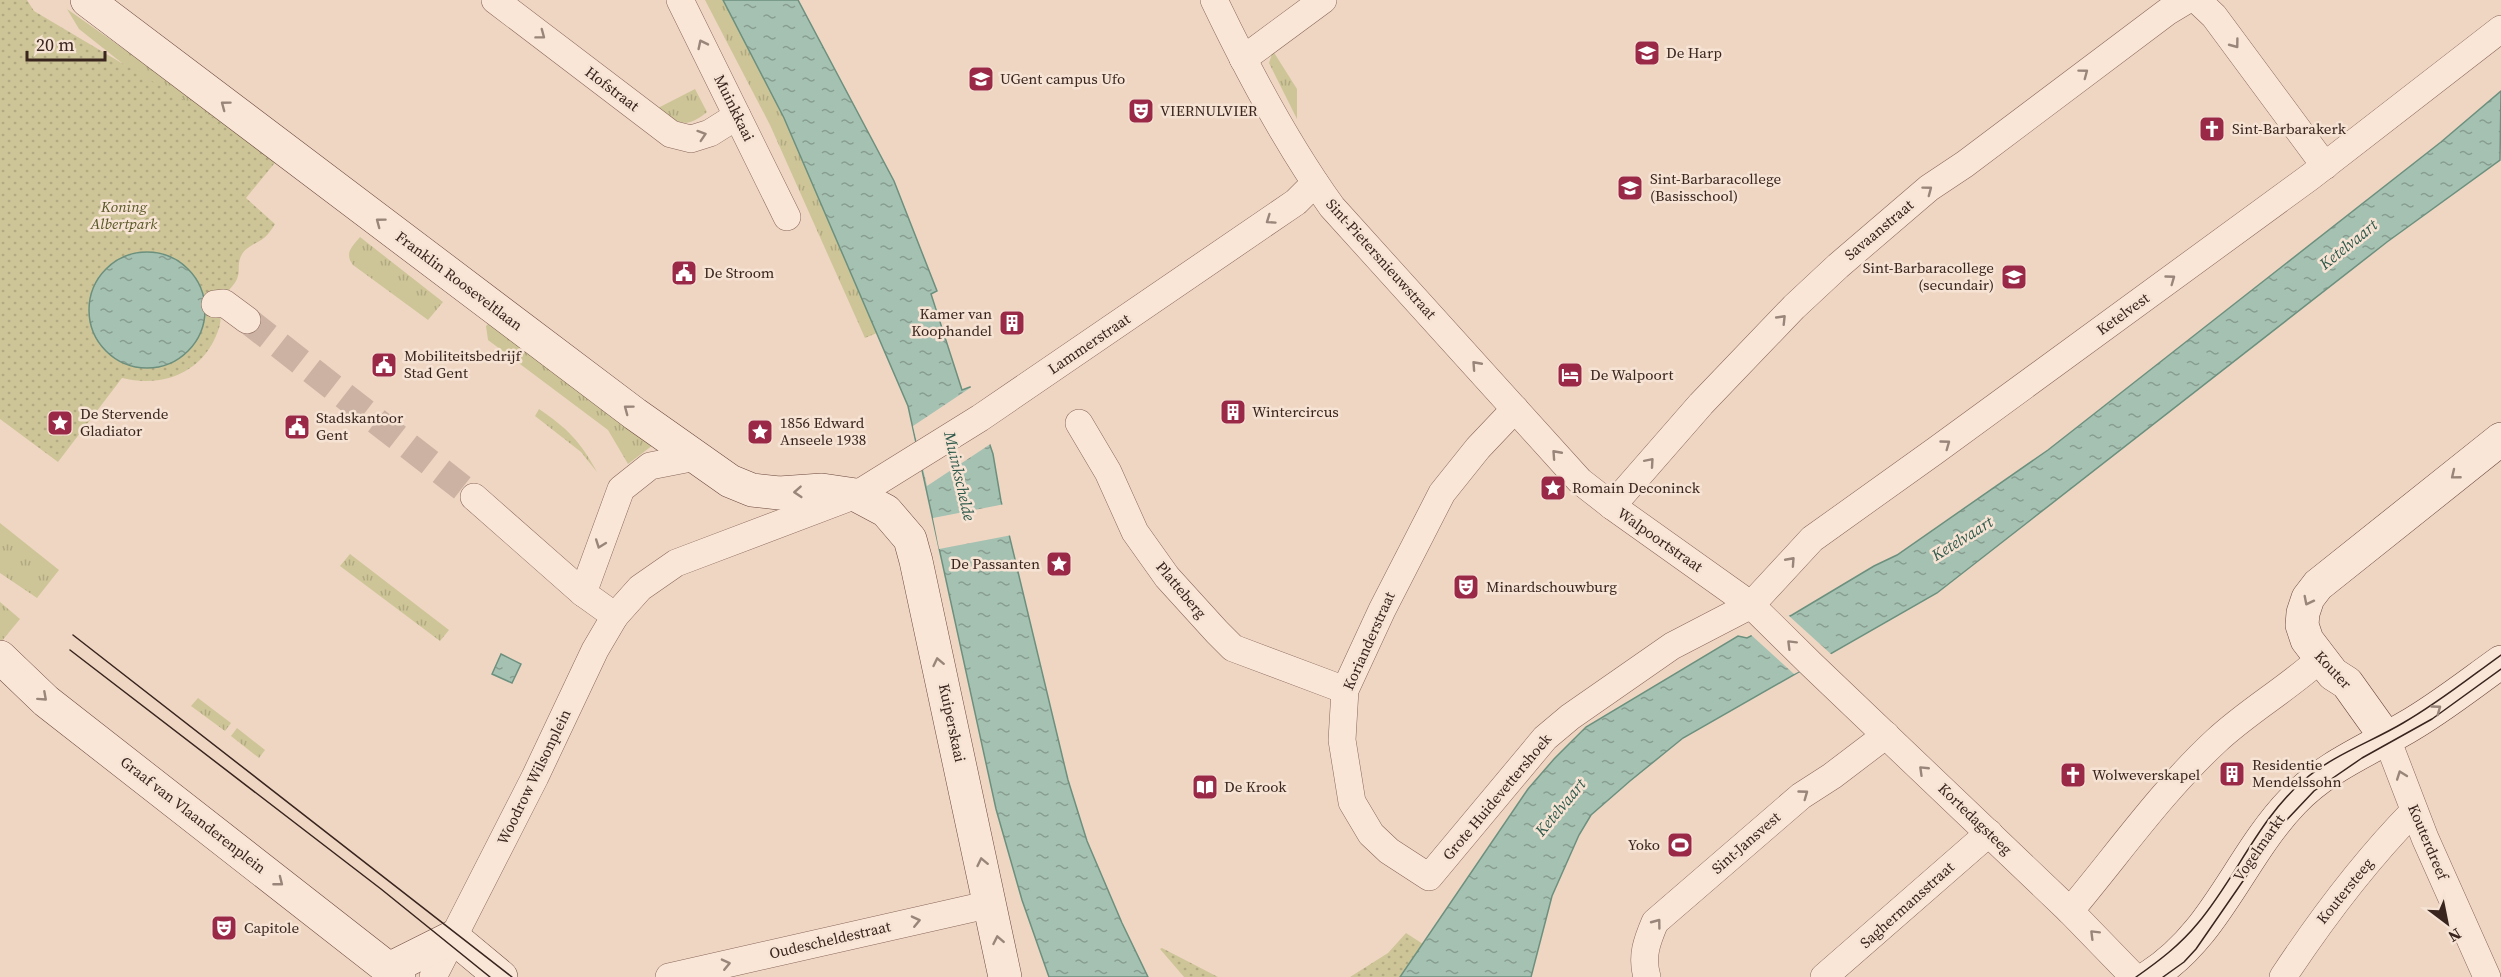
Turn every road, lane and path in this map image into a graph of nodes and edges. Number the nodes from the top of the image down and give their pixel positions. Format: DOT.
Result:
graph roads {
  1 [pos="87,0"];
  2 [pos="495,0"];
  3 [pos="680,0"];
  4 [pos="1214,0"];
  5 [pos="1323,0"];
  6 [pos="2187,0"];
  7 [pos="2197,0"];
  8 [pos="2501,29"];
  9 [pos="1243,59"];
  10 [pos="738,116"];
  11 [pos="2325,166"];
  12 [pos="1315,183"];
  13 [pos="787,217"];
  14 [pos="215,304"];
  15 [pos="247,320"];
  16 [pos="1515,409"];
  17 [pos="1079,423"];
  18 [pos="2501,439"];
  19 [pos="696,458"];
  20 [pos="856,495"];
  21 [pos="474,497"];
  22 [pos="1612,506"];
  23 [pos="583,593"];
  24 [pos="1751,605"];
  25 [pos="615,616"];
  26 [pos="0,657"];
  27 [pos="2320,659"];
  28 [pos="2501,662"];
  29 [pos="1812,665"];
  30 [pos="1346,690"];
  31 [pos="1886,735"];
  32 [pos="2386,739"];
  33 [pos="2414,811"];
  34 [pos="1989,833"];
  35 [pos="1429,878"];
  36 [pos="991,904"];
  37 [pos="2070,911"];
  38 [pos="453,937"];
  39 [pos="394,973"];
  40 [pos="434,977"];
  41 [pos="501,977"];
  42 [pos="669,977"];
  43 [pos="1005,977"];
  44 [pos="1647,977"];
  45 [pos="1824,977"];
  46 [pos="2134,977"];
  47 [pos="2149,977"];
  48 [pos="2283,977"];
  49 [pos="2487,977"];
  19 -- 1 [label="street, Franklin Rooseveltlaan, one-way"];
  2 -- 10 [label="street, Hofstraat, one-way"];
  10 -- 3 [label="street, Muinkkaai, one-way"];
  4 -- 9 [label="street, Sint-Pietersnieuwstraat"];
  5 -- 9 [label="street"];
  22 -- 6 [label="street, Savaanstraat, one-way"];
  7 -- 11 [label="street, one-way"];
  8 -- 11 [label="street, Ketelvest"];
  9 -- 12 [label="street, Sint-Pietersnieuwstraat"];
  10 -- 13 [label="street, Muinkkaai"];
  24 -- 11 [label="street, Ketelvest, one-way"];
  16 -- 12 [label="street, Sint-Pietersnieuwstraat, one-way"];
  12 -- 20 [label="street, Lammerstraat, one-way"];
  14 -- 15 [label="street"];
  22 -- 16 [label="street, Walpoortstraat, one-way"];
  16 -- 30 [label="street, Korianderstraat"];
  17 -- 30 [label="street, Platteberg"];
  18 -- 27 [label="street, Kouter, one-way"];
  20 -- 19 [label="street, Franklin Rooseveltlaan, one-way"];
  19 -- 23 [label="street, one-way"];
  20 -- 25 [label="street, Woodrow Wilsonplein"];
  36 -- 20 [label="street, Kuiperskaai, one-way"];
  21 -- 23 [label="street"];
  22 -- 24 [label="street, Walpoortstraat"];
  23 -- 25 [label="street"];
  29 -- 24 [label="street, Walpoortstraat, one-way"];
  24 -- 35 [label="street, Grote Huidevettershoek"];
  25 -- 38 [label="street, Woodrow Wilsonplein"];
  26 -- 39 [label="street, Graaf van Vlaanderenplein, one-way"];
  27 -- 32 [label="street, Kouter"];
  27 -- 37 [label="street"];
  32 -- 28 [label="street, one-way"];
  29 -- 31 [label="street, Kortedagsteeg"];
  30 -- 35 [label="street, Korianderstraat"];
  34 -- 31 [label="street, Kortedagsteeg, one-way"];
  44 -- 31 [label="street, Sint-Jansvest, one-way"];
  33 -- 32 [label="street, Kouterdreef, one-way"];
  32 -- 47 [label="street, Vogelmarkt"];
  33 -- 48 [label="street, Koutersteeg"];
  33 -- 49 [label="street, Kouterdreef"];
  34 -- 37 [label="street, Kortedagsteeg"];
  34 -- 45 [label="street, Saghermansstraat"];
  42 -- 36 [label="street, Oudescheldestraat, one-way"];
  43 -- 36 [label="street, Kuiperskaai, one-way"];
  46 -- 37 [label="street, Kortedagsteeg, one-way"];
  38 -- 39 [label="street, Graaf van Vlaanderenplein"];
  38 -- 40 [label="street, Woodrow Wilsonplein"];
  38 -- 41 [label="street"];
}
